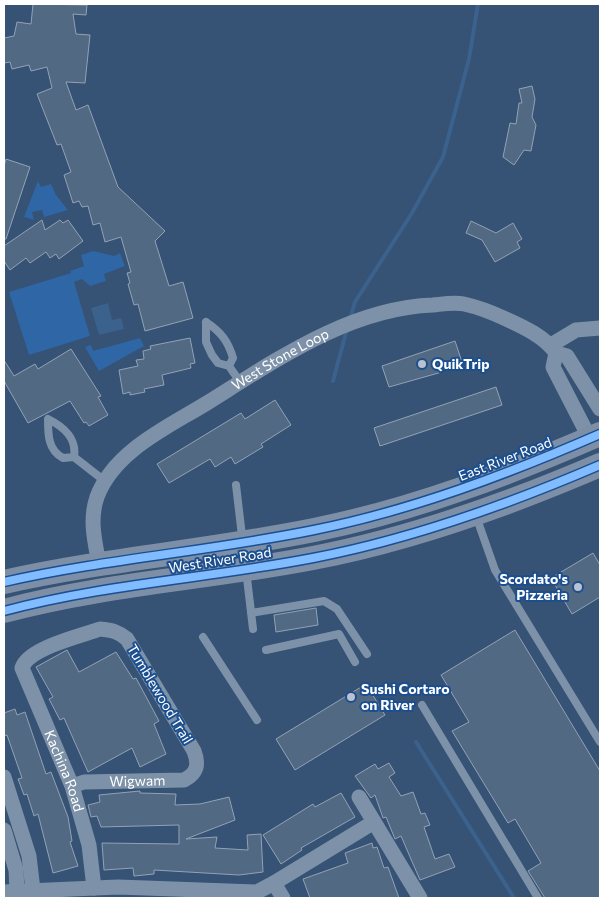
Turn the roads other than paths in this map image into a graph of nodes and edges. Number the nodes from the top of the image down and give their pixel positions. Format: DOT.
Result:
graph roads {
  1 [pos="600,328"];
  2 [pos="553,349"];
  3 [pos="229,366"];
  4 [pos="240,382"];
  5 [pos="600,408"];
  6 [pos="595,437"];
  7 [pos="74,457"];
  8 [pos="600,466"];
  9 [pos="106,482"];
  10 [pos="236,485"];
  11 [pos="418,504"];
  12 [pos="476,514"];
  13 [pos="243,542"];
  14 [pos="99,564"];
  15 [pos="247,569"];
  16 [pos="4,582"];
  17 [pos="4,611"];
  18 [pos="251,612"];
  19 [pos="253,628"];
  20 [pos="203,637"];
  21 [pos="266,650"];
  22 [pos="367,654"];
  23 [pos="26,658"];
  24 [pos="355,662"];
  25 [pos="422,704"];
  26 [pos="257,720"];
  27 [pos="600,742"];
  28 [pos="197,767"];
  29 [pos="4,777"];
  30 [pos="72,786"];
  31 [pos="359,797"];
  32 [pos="374,822"];
  33 [pos="4,830"];
  34 [pos="274,883"];
  35 [pos="94,888"];
  36 [pos="33,890"];
  37 [pos="10,892"];
  38 [pos="283,898"];
  39 [pos="420,898"];
  40 [pos="538,898"];
  1 -- 2 [label="street"];
  2 -- 4 [label="street, West Stone Loop"];
  2 -- 5 [label="street, West Stone Loop"];
  2 -- 6 [label="street"];
  3 -- 3 [label="lane"];
  3 -- 4 [label="lane"];
  4 -- 9 [label="street, West Stone Loop"];
  6 -- 11 [label="main road, East River Road"];
  7 -- 7 [label="lane"];
  7 -- 9 [label="lane"];
  8 -- 12 [label="main road"];
  9 -- 14 [label="street, West Stone Loop"];
  10 -- 13 [label="lane"];
  11 -- 13 [label="main road, West River Road"];
  12 -- 15 [label="main road, West River Road"];
  12 -- 27 [label="lane"];
  13 -- 14 [label="main road, West River Road"];
  13 -- 15 [label="lane"];
  14 -- 16 [label="main road, West River Road"];
  15 -- 17 [label="main road, West River Road"];
  15 -- 18 [label="lane"];
  18 -- 19 [label="lane"];
  18 -- 22 [label="lane"];
  20 -- 26 [label="lane"];
  21 -- 24 [label="lane"];
  23 -- 28 [label="street, Tumblewood Trail"];
  23 -- 30 [label="street, Kachina Road"];
  25 -- 40 [label="lane"];
  28 -- 30 [label="street, Wigwam"];
  29 -- 36 [label="street"];
  30 -- 35 [label="street, Kachina Road"];
  31 -- 32 [label="street"];
  32 -- 34 [label="street"];
  32 -- 39 [label="street"];
  33 -- 37 [label="street"];
  34 -- 35 [label="street"];
  34 -- 38 [label="street"];
  35 -- 36 [label="street"];
  36 -- 37 [label="street"];
}
